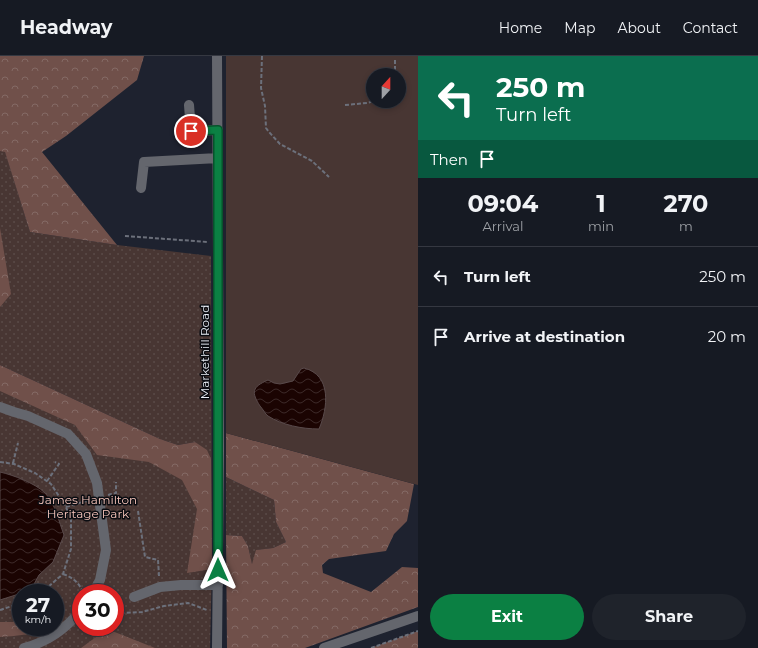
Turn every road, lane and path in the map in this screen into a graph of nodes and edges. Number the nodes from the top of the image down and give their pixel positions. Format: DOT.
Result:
graph roads {
  1 [pos="217,56"];
  2 [pos="262,56"];
  3 [pos="395,60"];
  4 [pos="395,68"];
  5 [pos="366,104"];
  6 [pos="189,105"];
  7 [pos="345,105"];
  8 [pos="218,130"];
  9 [pos="218,158"];
  10 [pos="329,177"];
  11 [pos="141,188"];
  12 [pos="125,236"];
  13 [pos="218,243"];
  14 [pos="0,407"];
  15 [pos="18,443"];
  16 [pos="0,462"];
  17 [pos="55,462"];
  18 [pos="13,464"];
  19 [pos="47,481"];
  20 [pos="138,511"];
  21 [pos="63,574"];
  22 [pos="51,584"];
  23 [pos="79,584"];
  24 [pos="98,584"];
  25 [pos="218,585"];
  26 [pos="160,588"];
  27 [pos="134,597"];
  28 [pos="12,606"];
  29 [pos="0,610"];
  30 [pos="124,613"];
  31 [pos="217,615"];
  32 [pos="418,616"];
  33 [pos="72,621"];
  34 [pos="418,631"];
  35 [pos="24,648"];
  36 [pos="217,648"];
  37 [pos="324,648"];
  38 [pos="371,648"];
  1 -- 8 [label="street, Markethill Road"];
  2 -- 10 [label="path"];
  3 -- 4 [label="path"];
  5 -- 7 [label="path"];
  6 -- 8 [label="street"];
  8 -- 9 [label="street, Markethill Road"];
  9 -- 11 [label="street"];
  9 -- 13 [label="street, Markethill Road"];
  12 -- 13 [label="path"];
  13 -- 25 [label="street, Markethill Road"];
  14 -- 24 [label="street"];
  15 -- 18 [label="path"];
  16 -- 18 [label="path"];
  17 -- 19 [label="path"];
  18 -- 19 [label="path"];
  19 -- 21 [label="path"];
  20 -- 26 [label="path"];
  21 -- 22 [label="path"];
  21 -- 23 [label="path"];
  25 -- 26 [label="street"];
  25 -- 31 [label="street, Markethill Road"];
  26 -- 27 [label="street"];
  28 -- 29 [label="path"];
  30 -- 31 [label="path"];
  31 -- 36 [label="street, Markethill Road"];
  32 -- 37 [label="street"];
  33 -- 35 [label="street"];
  34 -- 38 [label="path"];
}
